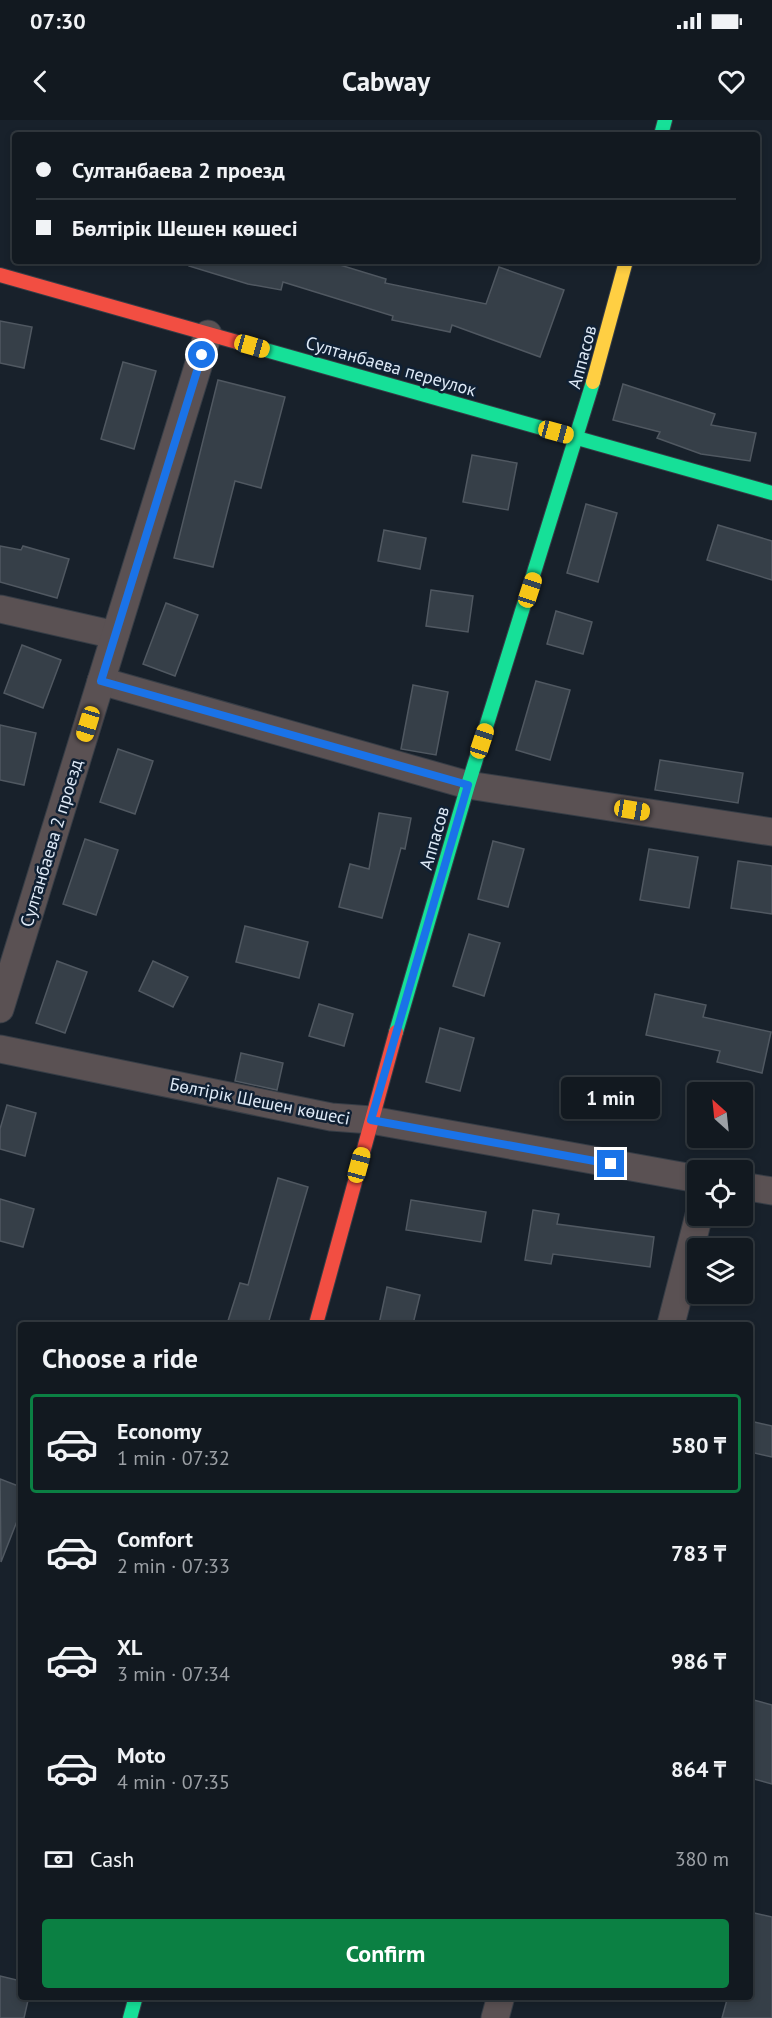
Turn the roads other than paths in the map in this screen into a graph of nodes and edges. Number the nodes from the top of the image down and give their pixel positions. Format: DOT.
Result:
graph roads {
  1 [pos="625,264"];
  2 [pos="0,275"];
  3 [pos="208,334"];
  4 [pos="578,438"];
  5 [pos="772,493"];
  6 [pos="0,609"];
  7 [pos="115,635"];
  8 [pos="101,681"];
  9 [pos="468,785"];
  10 [pos="772,832"];
  11 [pos="0,1009"];
  12 [pos="0,1049"];
  13 [pos="371,1120"];
  14 [pos="687,1177"];
  15 [pos="753,1188"];
  16 [pos="772,1191"];
  17 [pos="696,1226"];
  18 [pos="317,1322"];
  19 [pos="672,1322"];
  20 [pos="135,2000"];
  21 [pos="500,2000"];
  22 [pos="130,2018"];
  23 [pos="495,2018"];
  1 -- 4 [label="street, Аппасов"];
  2 -- 3 [label="street, Султанбаева переулок"];
  3 -- 4 [label="street, Султанбаева переулок"];
  3 -- 7 [label="street, Султанбаева 2 проезд"];
  4 -- 5 [label="street, Султанбаева переулок"];
  4 -- 9 [label="street, Аппасов"];
  6 -- 7 [label="street"];
  7 -- 8 [label="street, Султанбаева 2 проезд"];
  8 -- 9 [label="street"];
  8 -- 11 [label="street, Султанбаева 2 проезд"];
  9 -- 10 [label="street"];
  9 -- 13 [label="street, Аппасов"];
  12 -- 13 [label="street, Бөлтірік Шешен көшесі"];
  13 -- 14 [label="street, Бөлтірік Шешен көшесі"];
  13 -- 18 [label="street, Аппасов"];
  15 -- 16 [label="street"];
  17 -- 19 [label="street"];
  20 -- 22 [label="street"];
  21 -- 23 [label="street"];
}
